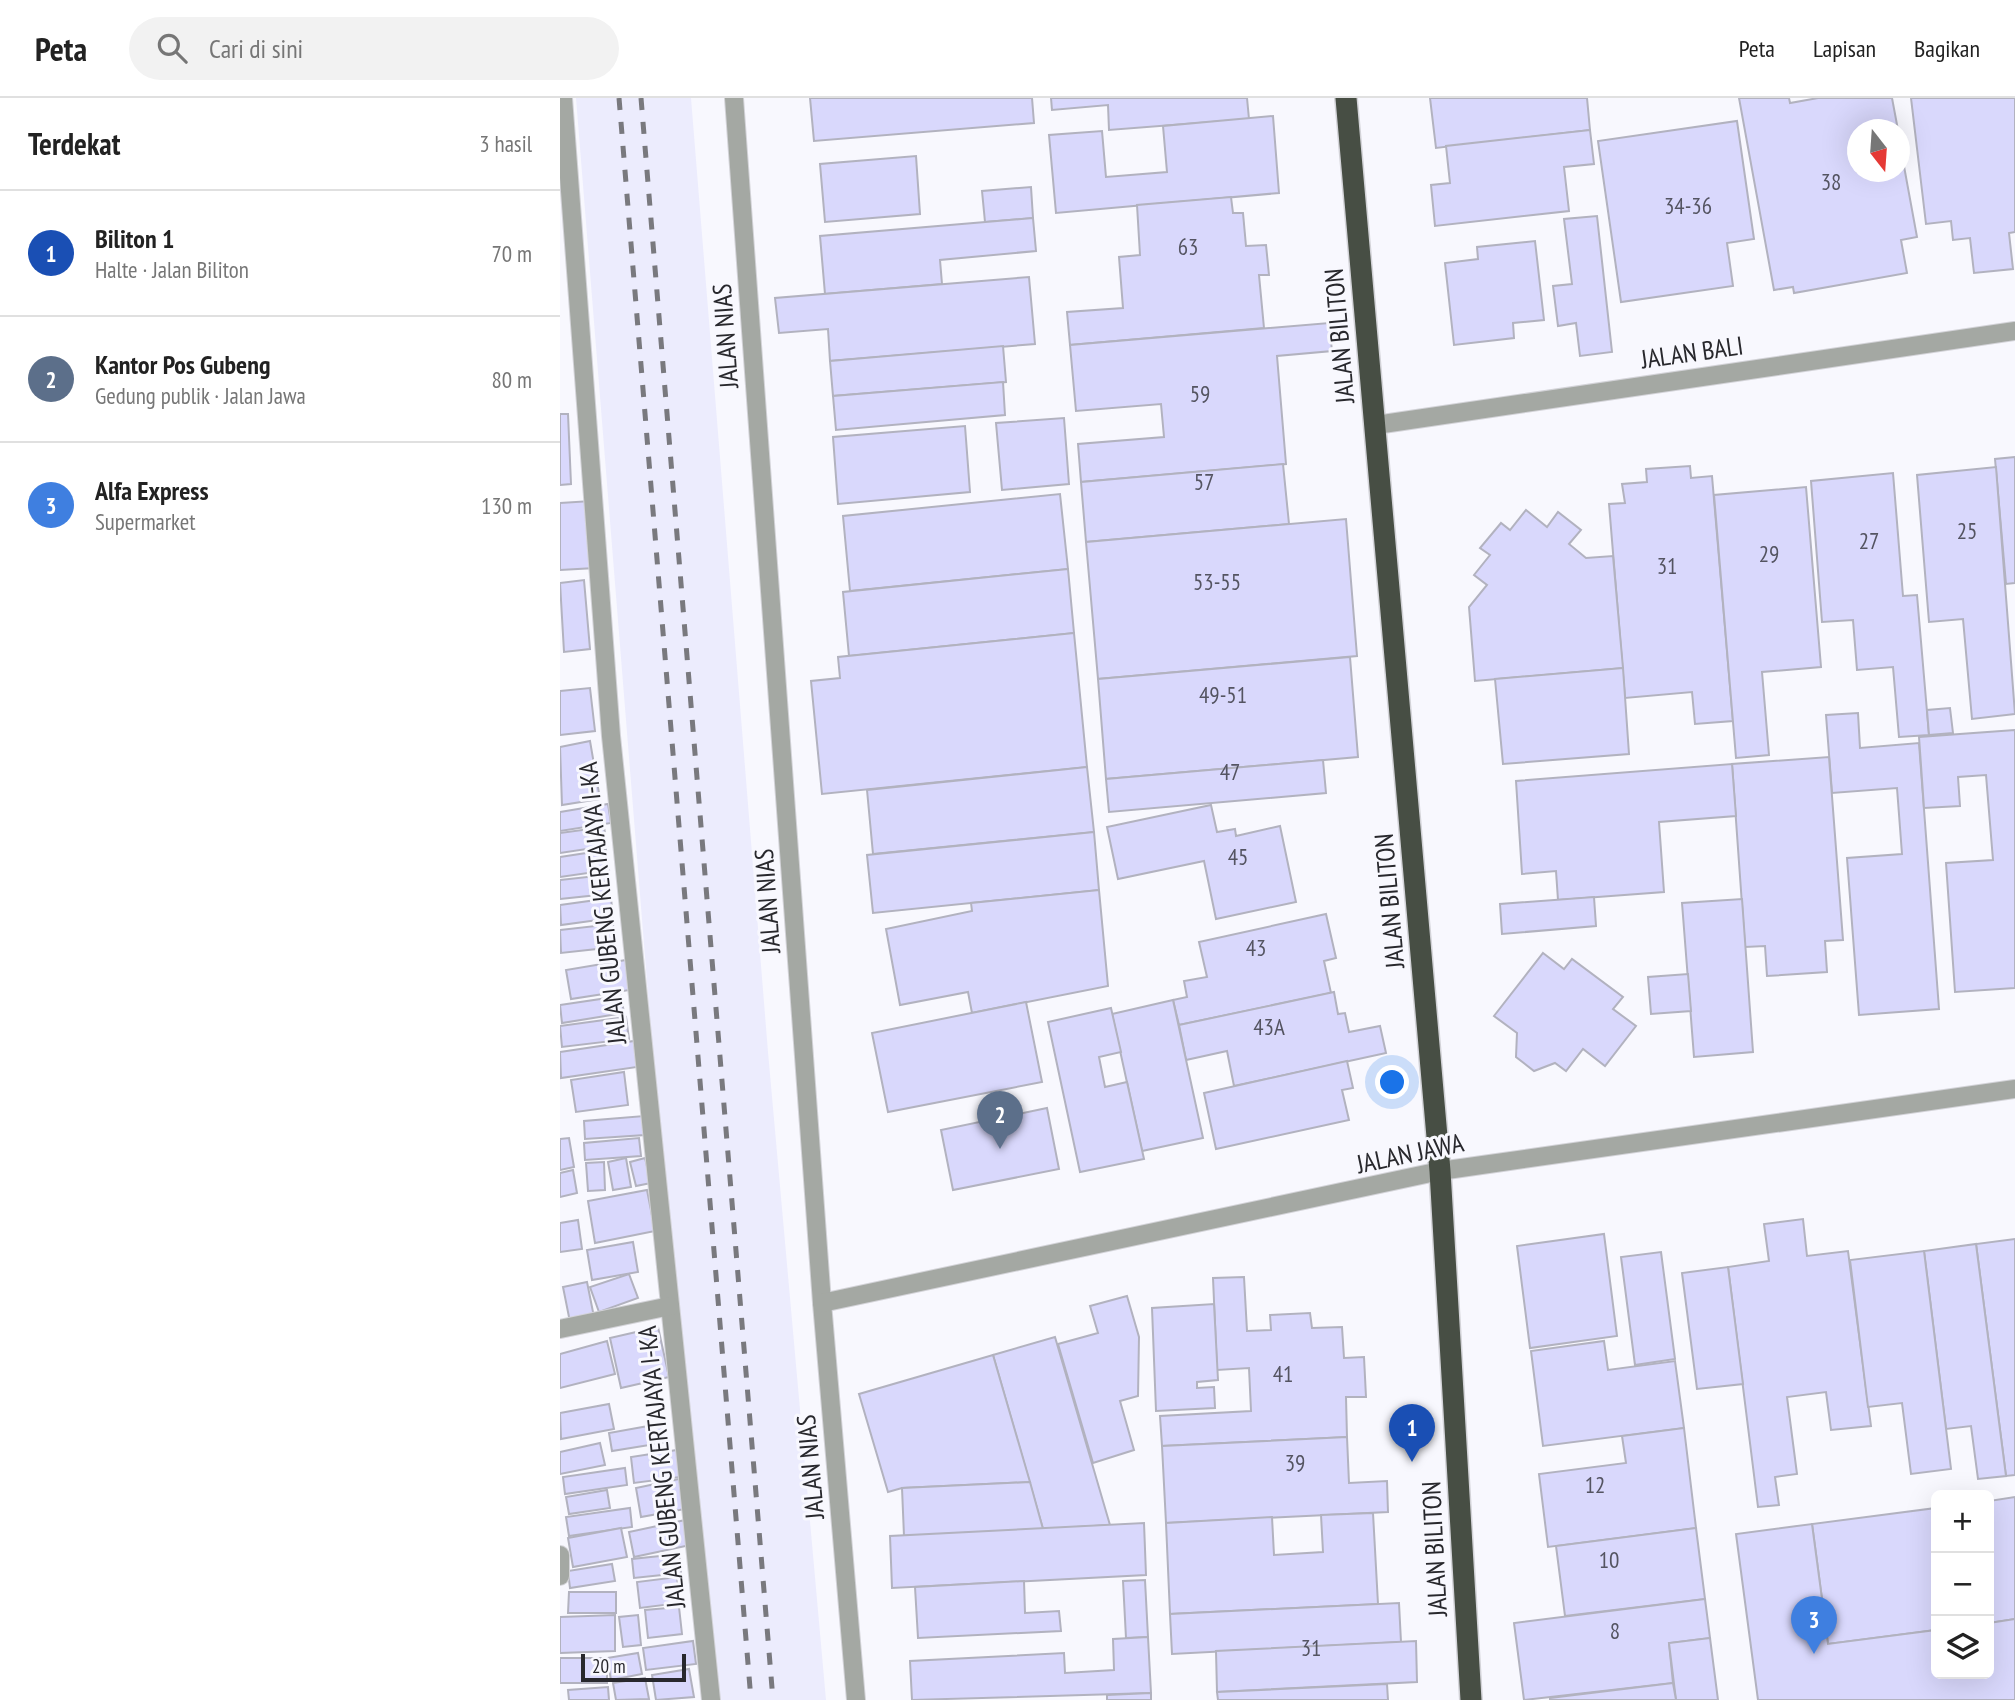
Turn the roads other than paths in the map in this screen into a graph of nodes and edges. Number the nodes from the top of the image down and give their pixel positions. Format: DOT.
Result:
graph roads {
  1 [pos="563,98"];
  2 [pos="734,98"];
  3 [pos="1346,98"];
  4 [pos="2015,331"];
  5 [pos="1376,425"];
  6 [pos="2015,1089"];
  7 [pos="1440,1171"];
  8 [pos="822,1303"];
  9 [pos="670,1306"];
  10 [pos="560,1329"];
  11 [pos="560,1555"];
  12 [pos="560,1576"];
  13 [pos="711,1700"];
  14 [pos="856,1700"];
  15 [pos="1471,1700"];
  1 -- 9 [label="street, JALAN GUBENG KERTAJAYA I-KA"];
  2 -- 8 [label="street, JALAN NIAS"];
  3 -- 5 [label="highway, JALAN BILITON"];
  4 -- 5 [label="street, JALAN BALI"];
  5 -- 7 [label="highway, JALAN BILITON"];
  6 -- 7 [label="street, JALAN JAWA"];
  7 -- 8 [label="street, JALAN JAWA"];
  7 -- 15 [label="highway, JALAN BILITON"];
  8 -- 14 [label="street, JALAN NIAS"];
  9 -- 10 [label="street"];
  9 -- 13 [label="street, JALAN GUBENG KERTAJAYA I-KA"];
  11 -- 12 [label="street"];
}
